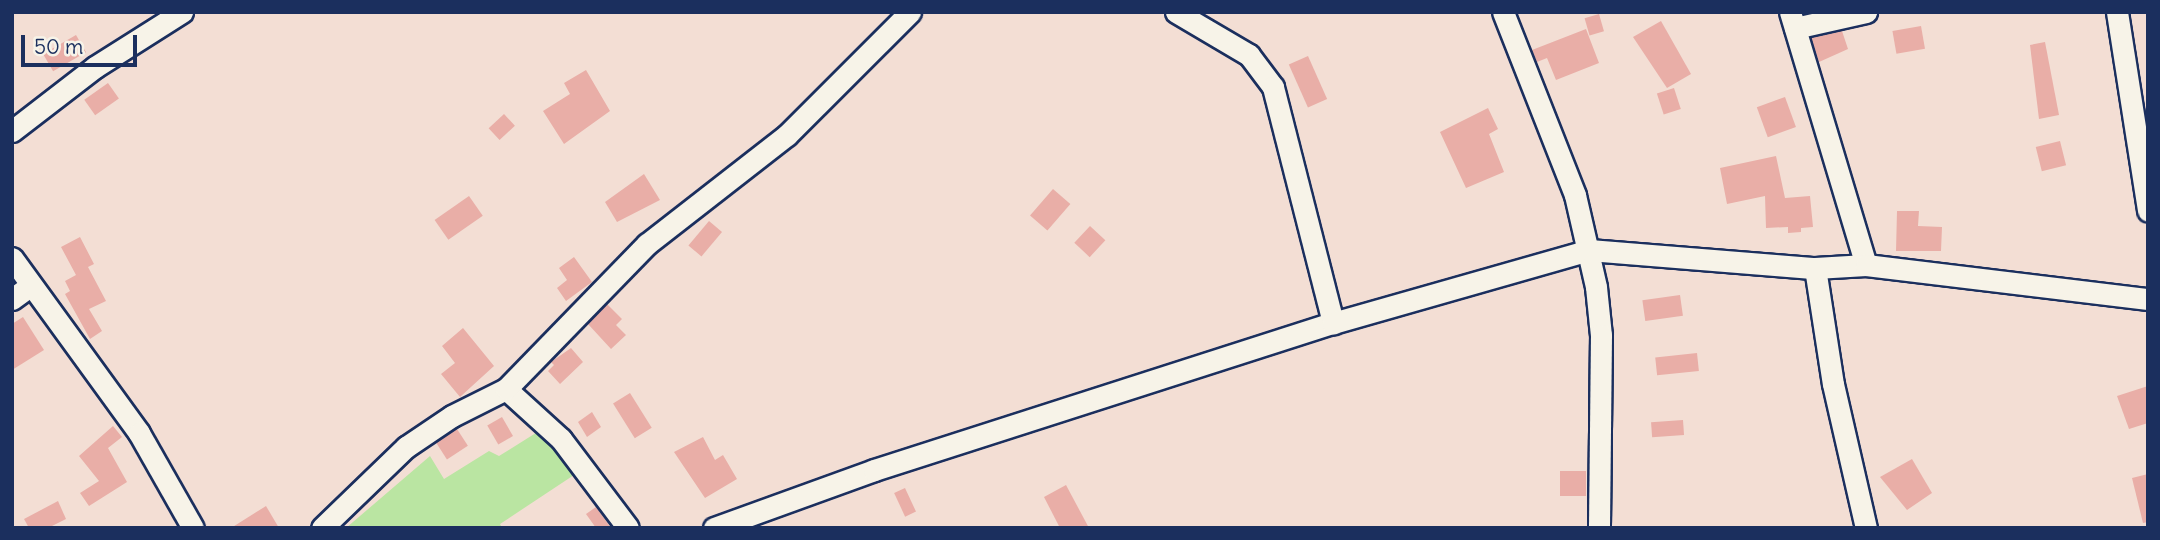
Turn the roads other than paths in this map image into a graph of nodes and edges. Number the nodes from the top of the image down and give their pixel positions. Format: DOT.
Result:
graph roads {
  1 [pos="182,12"];
  2 [pos="910,12"];
  3 [pos="1176,12"];
  4 [pos="1503,12"];
  5 [pos="1866,12"];
  6 [pos="2117,12"];
  7 [pos="1793,20"];
  8 [pos="12,131"];
  9 [pos="2148,211"];
  10 [pos="1589,250"];
  11 [pos="12,258"];
  12 [pos="1866,265"];
  13 [pos="1815,268"];
  14 [pos="30,286"];
  15 [pos="12,299"];
  16 [pos="2148,299"];
  17 [pos="1332,323"];
  18 [pos="506,389"];
  19 [pos="193,528"];
  20 [pos="322,528"];
  21 [pos="628,528"];
  22 [pos="714,528"];
  23 [pos="1599,528"];
  24 [pos="1866,528"];
  1 -- 8 [label="street"];
  2 -- 18 [label="street"];
  3 -- 17 [label="street"];
  4 -- 10 [label="street"];
  5 -- 7 [label="street"];
  6 -- 9 [label="street"];
  7 -- 12 [label="street"];
  10 -- 13 [label="street"];
  10 -- 17 [label="street"];
  10 -- 23 [label="street"];
  11 -- 14 [label="street"];
  12 -- 13 [label="street"];
  12 -- 16 [label="street"];
  13 -- 24 [label="street"];
  14 -- 15 [label="street"];
  14 -- 19 [label="street"];
  17 -- 22 [label="street"];
  18 -- 20 [label="street"];
  18 -- 21 [label="street"];
}
